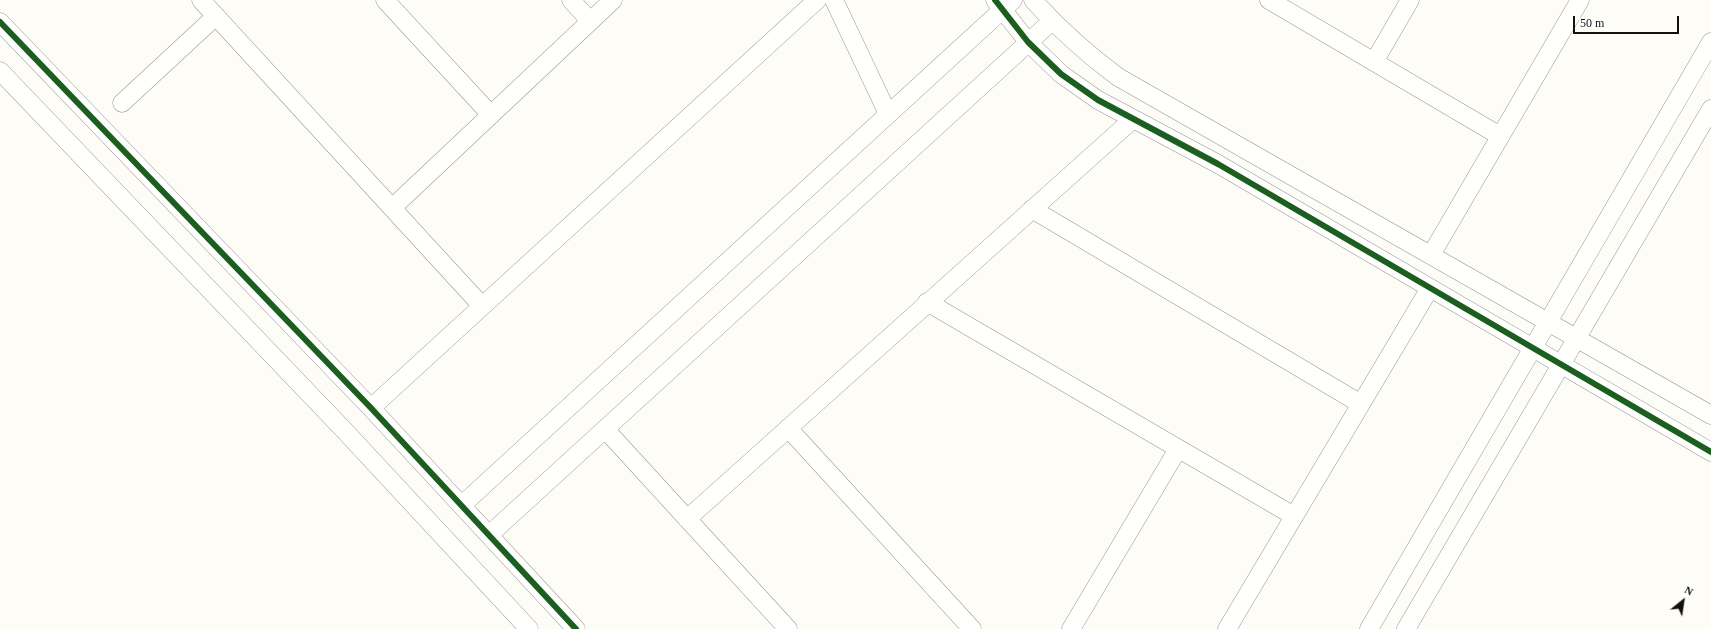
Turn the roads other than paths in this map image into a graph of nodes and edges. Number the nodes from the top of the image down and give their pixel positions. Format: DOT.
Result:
graph roads {
  1 [pos="201,0"];
  2 [pos="385,0"];
  3 [pos="571,0"];
  4 [pos="613,0"];
  5 [pos="817,0"];
  6 [pos="834,0"];
  7 [pos="1033,0"];
  8 [pos="1269,0"];
  9 [pos="1410,0"];
  10 [pos="1580,0"];
  11 [pos="1003,3"];
  12 [pos="216,16"];
  13 [pos="1052,20"];
  14 [pos="590,21"];
  15 [pos="0,22"];
  16 [pos="1028,42"];
  17 [pos="1711,42"];
  18 [pos="1374,62"];
  19 [pos="0,71"];
  20 [pos="122,103"];
  21 [pos="1711,109"];
  22 [pos="888,114"];
  23 [pos="491,115"];
  24 [pos="1132,120"];
  25 [pos="1500,136"];
  26 [pos="392,208"];
  27 [pos="1032,209"];
  28 [pos="1431,255"];
  29 [pos="1430,288"];
  30 [pos="928,302"];
  31 [pos="482,306"];
  32 [pos="1548,322"];
  33 [pos="1577,338"];
  34 [pos="1533,348"];
  35 [pos="1561,365"];
  36 [pos="1361,404"];
  37 [pos="371,408"];
  38 [pos="1711,415"];
  39 [pos="788,428"];
  40 [pos="605,429"];
  41 [pos="1178,449"];
  42 [pos="1711,452"];
  43 [pos="462,505"];
  44 [pos="1294,516"];
  45 [pos="687,519"];
  46 [pos="489,535"];
  47 [pos="529,629"];
  48 [pos="576,629"];
  49 [pos="788,629"];
  50 [pos="972,629"];
  51 [pos="1071,629"];
  52 [pos="1227,629"];
  53 [pos="1369,629"];
  54 [pos="1406,629"];
  1 -- 12 [label="street"];
  2 -- 23 [label="street"];
  3 -- 14 [label="street"];
  4 -- 14 [label="street"];
  5 -- 31 [label="street"];
  6 -- 22 [label="street"];
  7 -- 13 [label="street"];
  8 -- 18 [label="street"];
  9 -- 18 [label="street"];
  10 -- 25 [label="street"];
  11 -- 16 [label="street"];
  11 -- 22 [label="street"];
  12 -- 20 [label="street"];
  12 -- 26 [label="street"];
  13 -- 16 [label="street"];
  13 -- 28 [label="street"];
  14 -- 23 [label="street"];
  15 -- 37 [label="street"];
  16 -- 24 [label="street"];
  16 -- 40 [label="street"];
  17 -- 32 [label="street"];
  18 -- 25 [label="street"];
  19 -- 47 [label="street"];
  21 -- 33 [label="street"];
  22 -- 43 [label="street"];
  23 -- 26 [label="street"];
  24 -- 27 [label="street"];
  24 -- 29 [label="street"];
  25 -- 28 [label="street"];
  26 -- 31 [label="street"];
  27 -- 30 [label="street"];
  27 -- 36 [label="street"];
  28 -- 32 [label="street"];
  29 -- 34 [label="street"];
  29 -- 36 [label="street"];
  30 -- 39 [label="street"];
  30 -- 41 [label="street"];
  31 -- 37 [label="street"];
  32 -- 33 [label="street"];
  32 -- 34 [label="street"];
  33 -- 35 [label="street"];
  33 -- 38 [label="street"];
  34 -- 35 [label="street"];
  34 -- 53 [label="street"];
  35 -- 42 [label="street"];
  35 -- 54 [label="street"];
  36 -- 44 [label="street"];
  37 -- 43 [label="street"];
  39 -- 45 [label="street"];
  39 -- 50 [label="street"];
  40 -- 45 [label="street"];
  40 -- 46 [label="street"];
  41 -- 44 [label="street"];
  41 -- 51 [label="street"];
  43 -- 46 [label="street"];
  44 -- 52 [label="street"];
  45 -- 49 [label="street"];
  46 -- 48 [label="street"];
}
